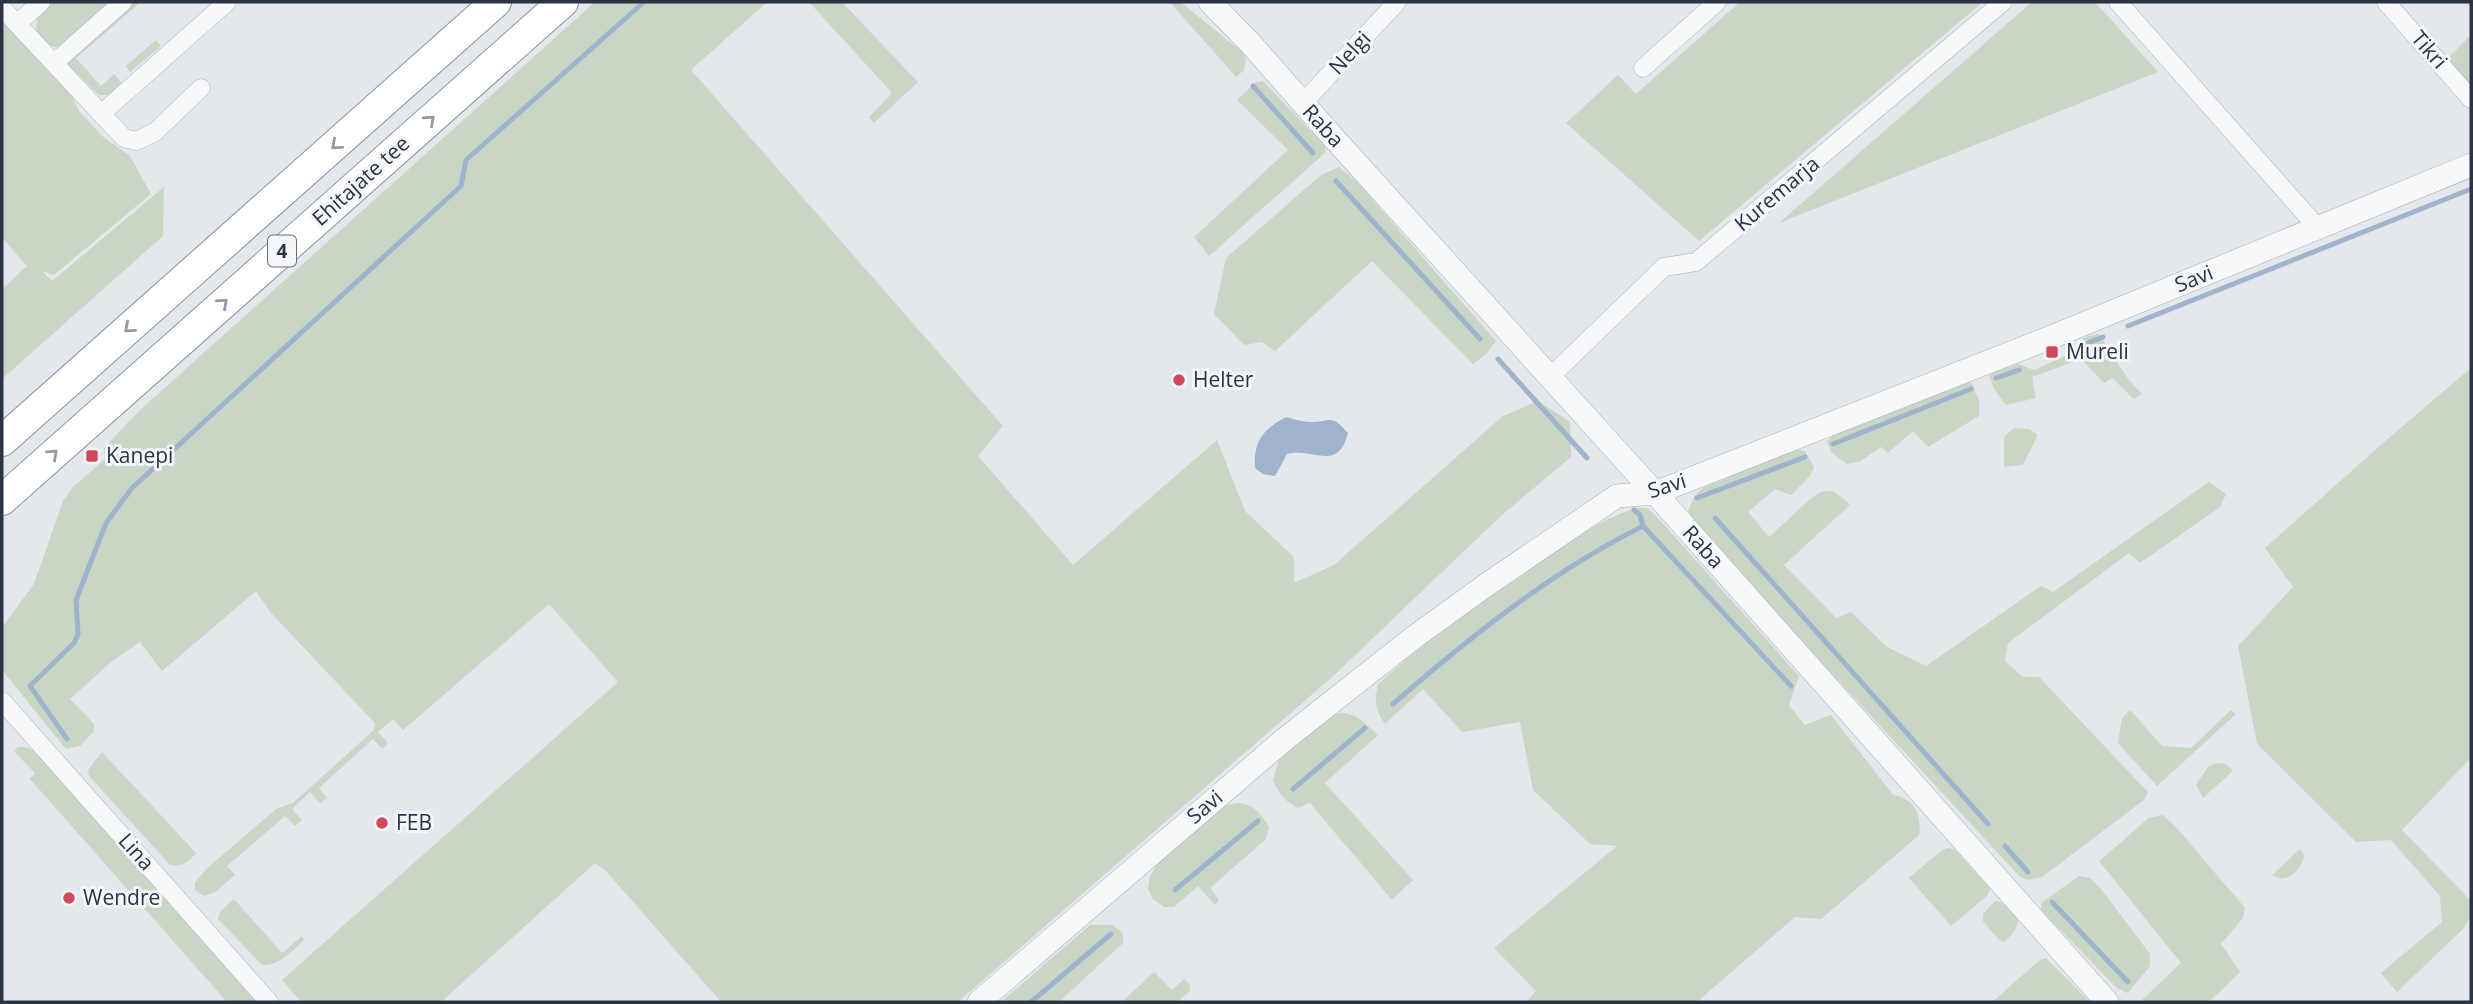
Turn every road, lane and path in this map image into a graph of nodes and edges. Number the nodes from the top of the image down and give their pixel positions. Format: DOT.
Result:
graph roads {
  1 [pos="41,2"];
  2 [pos="123,2"];
  3 [pos="227,2"];
  4 [pos="496,2"];
  5 [pos="562,2"];
  6 [pos="1210,2"];
  7 [pos="1397,2"];
  8 [pos="1717,2"];
  9 [pos="2003,2"];
  10 [pos="2118,2"];
  11 [pos="2386,2"];
  12 [pos="2,8"];
  13 [pos="17,24"];
  14 [pos="54,63"];
  15 [pos="1643,68"];
  16 [pos="201,88"];
  17 [pos="2471,99"];
  18 [pos="1302,104"];
  19 [pos="101,114"];
  20 [pos="2471,166"];
  21 [pos="2318,228"];
  22 [pos="1550,377"];
  23 [pos="2,440"];
  24 [pos="1655,493"];
  25 [pos="2,499"];
  26 [pos="2,701"];
  27 [pos="269,1002"];
  28 [pos="979,1002"];
  29 [pos="2107,1002"];
  1 -- 13 [label="street"];
  2 -- 14 [label="street"];
  3 -- 19 [label="street"];
  4 -- 23 [label="highway, Ehitajate tee / 4, one-way"];
  25 -- 5 [label="highway, Ehitajate tee / 4, one-way"];
  6 -- 18 [label="street, Raba"];
  7 -- 18 [label="street, Nelgi"];
  8 -- 15 [label="street"];
  9 -- 22 [label="street, Kuremarja"];
  10 -- 21 [label="street"];
  11 -- 17 [label="street, Tikri"];
  12 -- 13 [label="street"];
  13 -- 14 [label="street"];
  14 -- 19 [label="street"];
  16 -- 19 [label="street"];
  18 -- 22 [label="street, Raba"];
  20 -- 21 [label="street, Savi"];
  21 -- 24 [label="street, Savi"];
  22 -- 24 [label="street, Raba"];
  24 -- 28 [label="street, Savi"];
  24 -- 29 [label="street, Raba"];
  26 -- 27 [label="street, Lina"];
}
